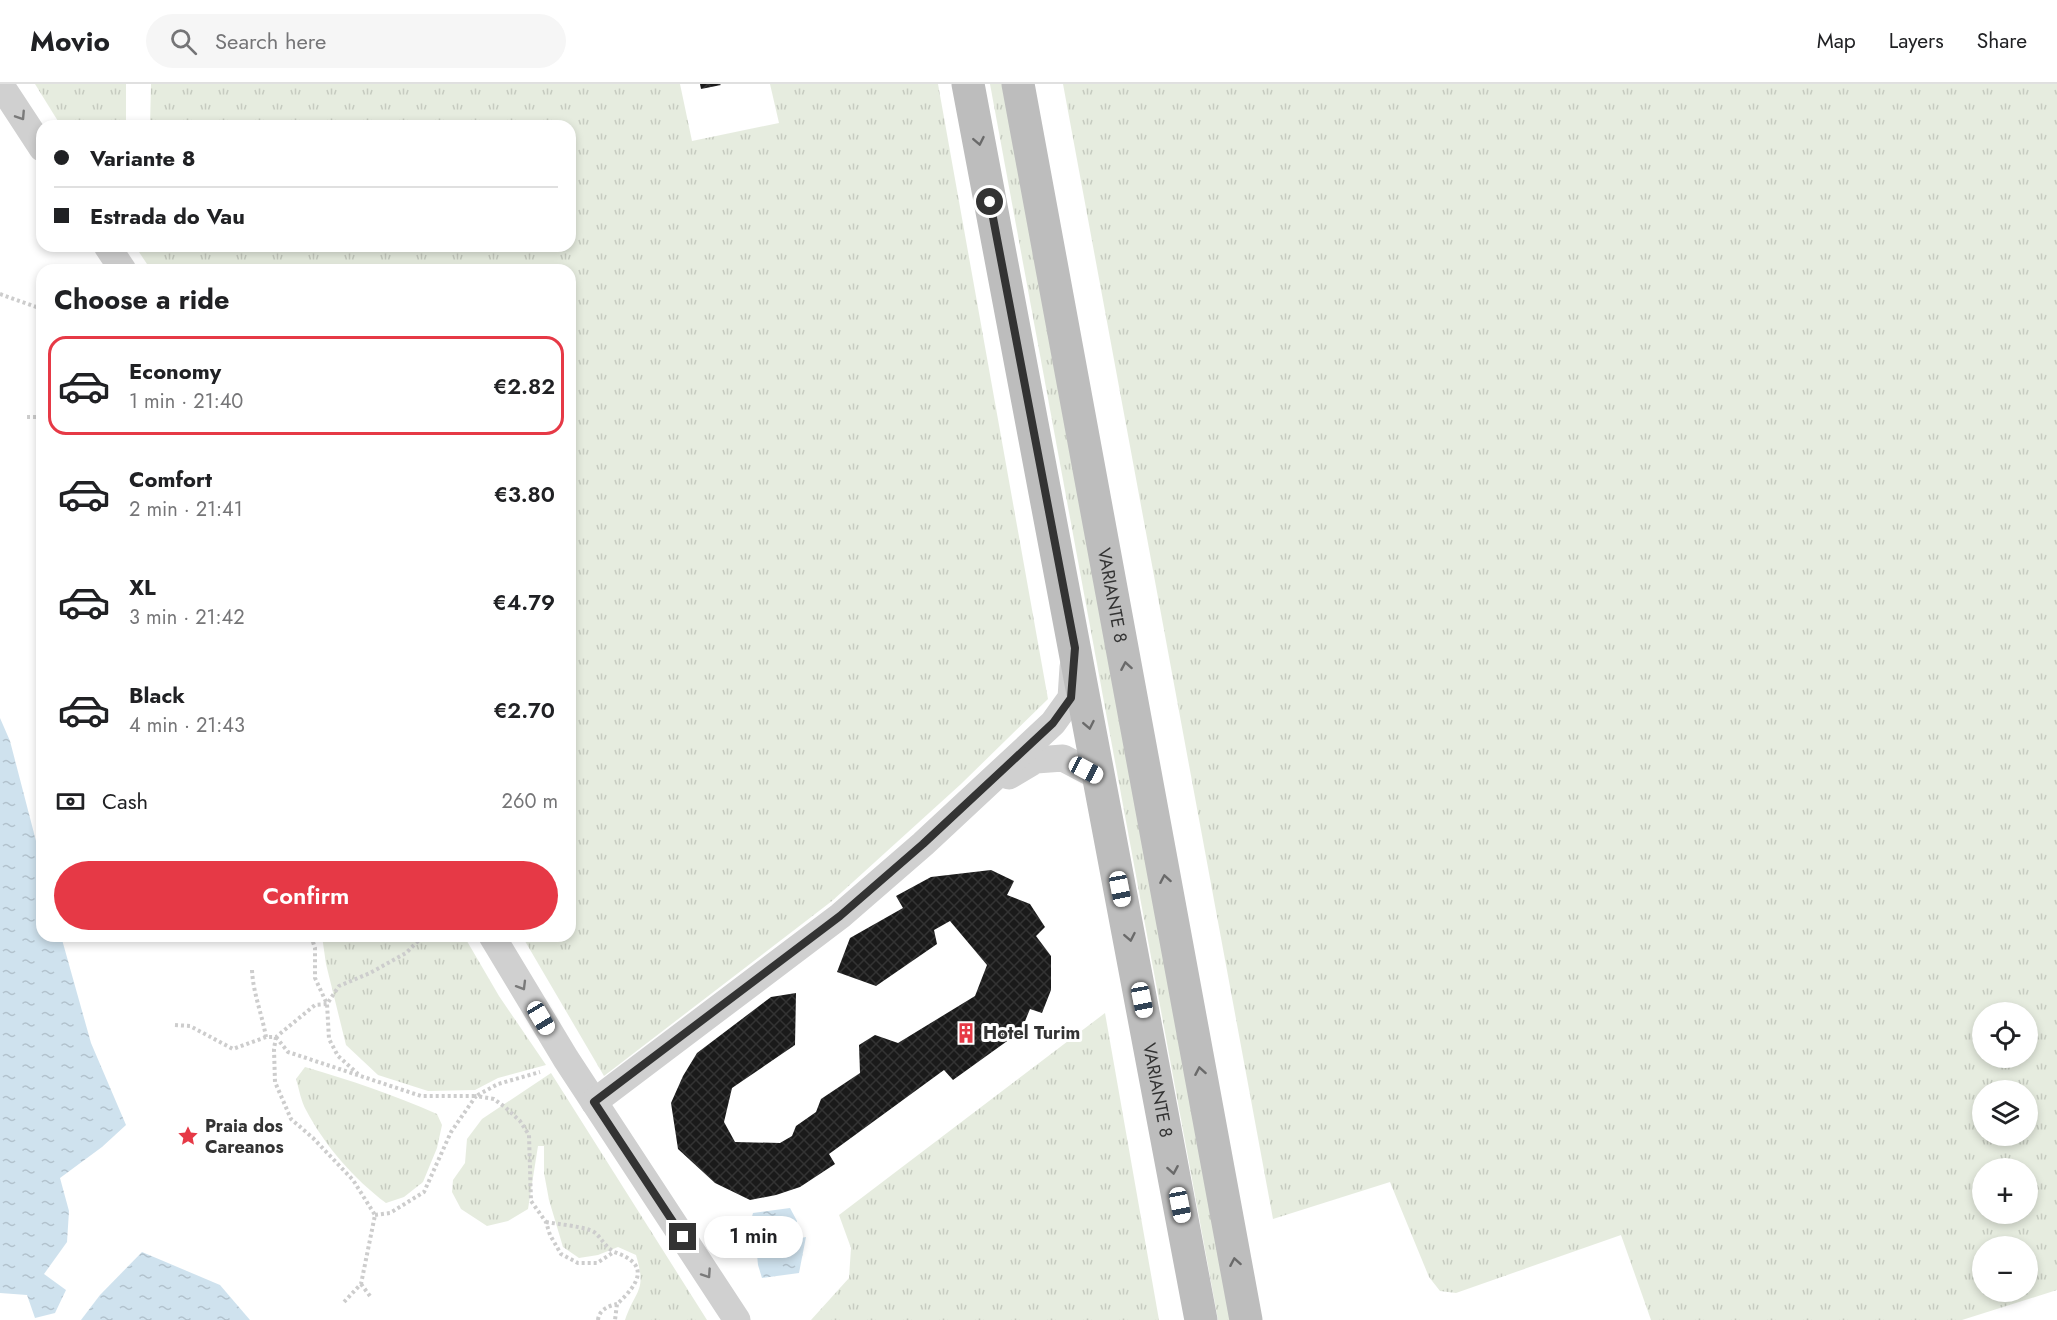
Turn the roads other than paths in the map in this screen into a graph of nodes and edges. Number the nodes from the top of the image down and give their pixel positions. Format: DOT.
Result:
graph roads {
  1 [pos="0,84"];
  2 [pos="968,84"];
  3 [pos="1018,84"];
  4 [pos="36,139"];
  5 [pos="1075,648"];
  6 [pos="1099,777"];
  7 [pos="970,799"];
  8 [pos="496,942"];
  9 [pos="594,1102"];
  10 [pos="737,1320"];
  11 [pos="1201,1320"];
  12 [pos="1246,1320"];
  1 -- 4 [label="street, one-way"];
  2 -- 5 [label="main road, VARIANTE 8, one-way"];
  12 -- 3 [label="main road, VARIANTE 8, one-way"];
  5 -- 6 [label="main road, VARIANTE 8, one-way"];
  5 -- 7 [label="street"];
  6 -- 7 [label="street"];
  6 -- 11 [label="main road, VARIANTE 8, one-way"];
  7 -- 9 [label="street"];
  8 -- 9 [label="street, one-way"];
  9 -- 10 [label="street, one-way"];
}
